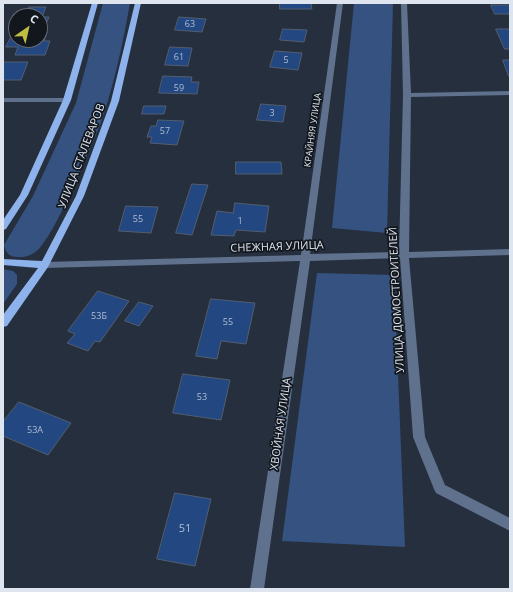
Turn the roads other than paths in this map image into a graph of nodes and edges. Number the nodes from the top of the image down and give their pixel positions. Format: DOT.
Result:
graph roads {
  1 [pos="95,3"];
  2 [pos="138,3"];
  3 [pos="340,3"];
  4 [pos="404,3"];
  5 [pos="510,93"];
  6 [pos="407,94"];
  7 [pos="3,100"];
  8 [pos="67,100"];
  9 [pos="3,227"];
  10 [pos="510,252"];
  11 [pos="404,254"];
  12 [pos="305,259"];
  13 [pos="3,262"];
  14 [pos="45,265"];
  15 [pos="3,323"];
  16 [pos="510,525"];
  17 [pos="257,589"];
  1 -- 8 [label="main road"];
  2 -- 14 [label="main road, УЛИЦА СТАЛЕВАРОВ"];
  3 -- 12 [label="street, КРАЙНЯЯ УЛИЦА"];
  4 -- 6 [label="street, УЛИЦА ДОМОСТРОИТЕЛЕЙ"];
  5 -- 6 [label="street"];
  6 -- 11 [label="street, УЛИЦА ДОМОСТРОИТЕЛЕЙ"];
  7 -- 8 [label="street"];
  8 -- 9 [label="main road"];
  10 -- 11 [label="street, СНЕЖНАЯ УЛИЦА"];
  11 -- 12 [label="street, СНЕЖНАЯ УЛИЦА"];
  11 -- 16 [label="street, УЛИЦА ДОМОСТРОИТЕЛЕЙ"];
  12 -- 14 [label="street, СНЕЖНАЯ УЛИЦА"];
  12 -- 17 [label="street, ХВОЙНАЯ УЛИЦА"];
  13 -- 14 [label="main road"];
  14 -- 15 [label="main road, УЛИЦА СТАЛЕВАРОВ"];
}
